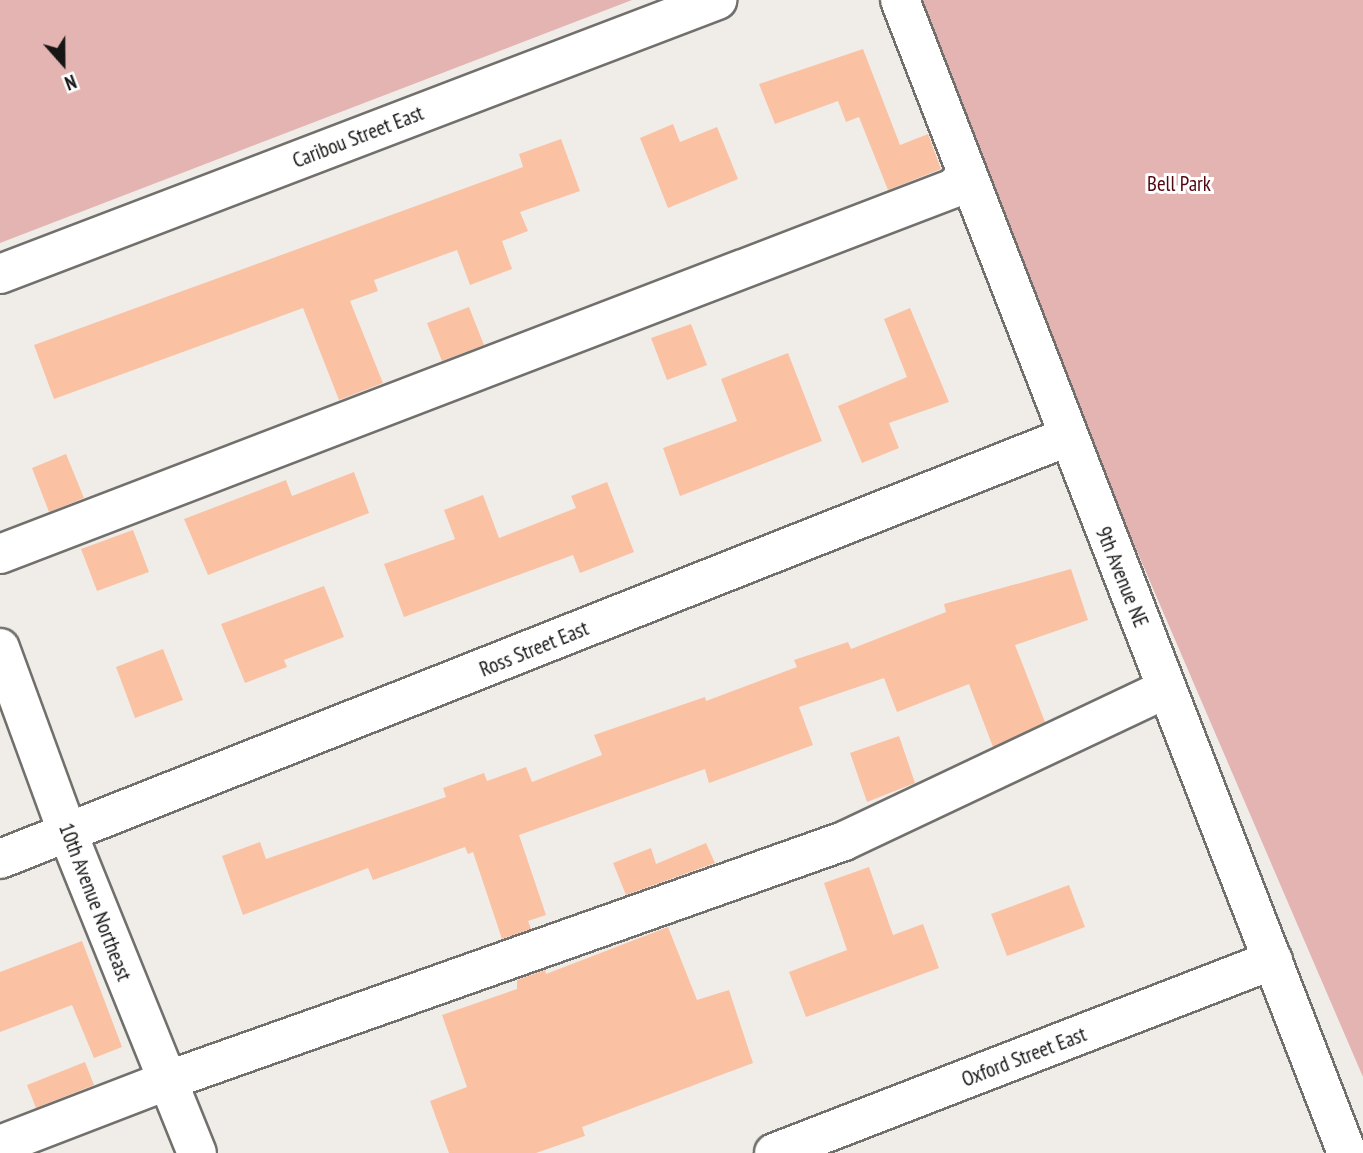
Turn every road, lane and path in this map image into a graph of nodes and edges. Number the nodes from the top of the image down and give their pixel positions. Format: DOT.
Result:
graph roads {
  1 [pos="717,0"];
  2 [pos="900,0"];
  3 [pos="966,175"];
  4 [pos="0,274"];
  5 [pos="1067,437"];
  6 [pos="0,554"];
  7 [pos="0,648"];
  8 [pos="1166,689"];
  9 [pos="68,834"];
  10 [pos="0,859"];
  11 [pos="1273,960"];
  12 [pos="166,1081"];
  13 [pos="0,1145"];
  14 [pos="197,1153"];
  15 [pos="774,1153"];
  16 [pos="1347,1153"];
  1 -- 4 [label="street, Caribou Street East"];
  2 -- 3 [label="street, 9th Avenue NE"];
  3 -- 5 [label="street, 9th Avenue NE"];
  3 -- 6 [label="street"];
  5 -- 8 [label="street, 9th Avenue NE"];
  5 -- 9 [label="street, Ross Street East"];
  7 -- 9 [label="street, 10th Avenue Northeast"];
  8 -- 11 [label="street, 9th Avenue NE"];
  8 -- 12 [label="street"];
  9 -- 10 [label="street, Ross Street East"];
  9 -- 12 [label="street, 10th Avenue Northeast"];
  11 -- 15 [label="street, Oxford Street East"];
  11 -- 16 [label="street, 9th Avenue NE"];
  12 -- 13 [label="street"];
  12 -- 14 [label="street, 10th Avenue Northeast"];
}
